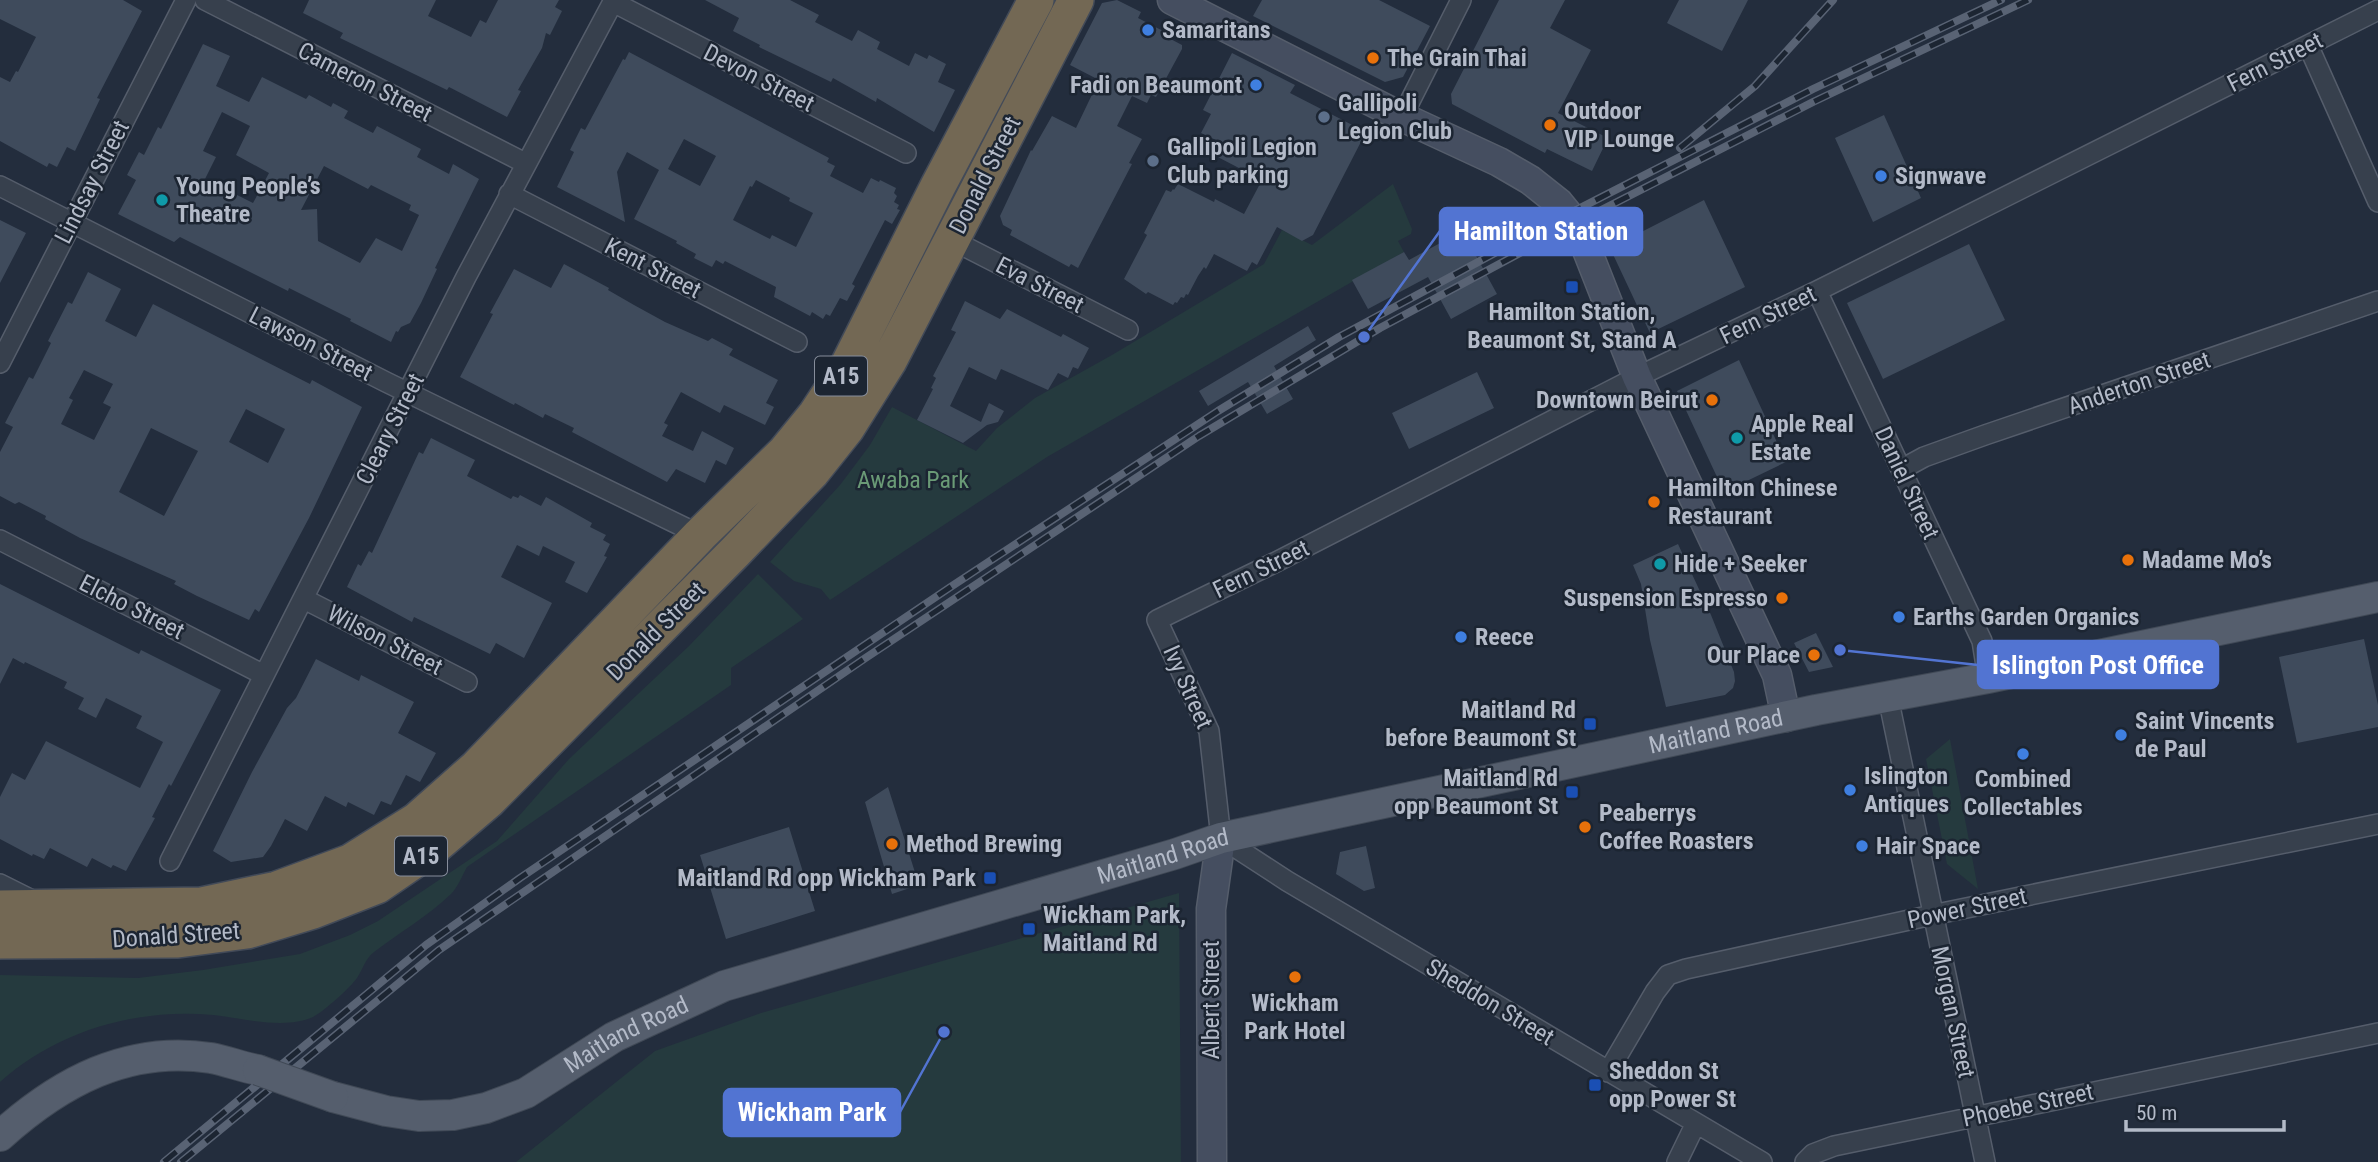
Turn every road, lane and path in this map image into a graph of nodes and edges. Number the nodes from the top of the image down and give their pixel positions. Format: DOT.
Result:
graph roads {
  1 [pos="186,0"];
  2 [pos="205,0"];
  3 [pos="1036,0"];
  4 [pos="1076,0"];
  5 [pos="1172,0"];
  6 [pos="1461,0"];
  7 [pos="613,1"];
  8 [pos="2378,10"];
  9 [pos="2308,45"];
  10 [pos="1402,117"];
  11 [pos="906,153"];
  12 [pos="525,163"];
  13 [pos="0,186"];
  14 [pos="509,194"];
  15 [pos="2378,202"];
  16 [pos="72,223"];
  17 [pos="952,240"];
  18 [pos="1816,291"];
  19 [pos="2378,301"];
  20 [pos="1128,330"];
  21 [pos="797,342"];
  22 [pos="0,363"];
  23 [pos="1637,377"];
  24 [pos="409,393"];
  25 [pos="1902,468"];
  26 [pos="700,536"];
  27 [pos="0,540"];
  28 [pos="735,552"];
  29 [pos="2378,597"];
  30 [pos="304,599"];
  31 [pos="1157,620"];
  32 [pos="264,675"];
  33 [pos="1988,678"];
  34 [pos="467,681"];
  35 [pos="1888,697"];
  36 [pos="1786,717"];
  37 [pos="2378,824"];
  38 [pos="1221,838"];
  39 [pos="170,861"];
  40 [pos="0,884"];
  41 [pos="0,908"];
  42 [pos="47,908"];
  43 [pos="1933,915"];
  44 [pos="0,941"];
  45 [pos="2378,1033"];
  46 [pos="1608,1072"];
  47 [pos="1975,1116"];
  48 [pos="1696,1123"];
  49 [pos="0,1136"];
  50 [pos="1212,1162"];
  51 [pos="1677,1162"];
  52 [pos="1762,1162"];
  53 [pos="1805,1162"];
  54 [pos="1985,1162"];
  1 -- 16 [label="street, Lindsay Street"];
  2 -- 12 [label="street, Cameron Street"];
  3 -- 26 [label="highway, Donald Street / A15"];
  4 -- 17 [label="highway, Donald Street / A15"];
  5 -- 10 [label="main road"];
  6 -- 10 [label="street"];
  7 -- 11 [label="street, Devon Street"];
  7 -- 12 [label="street, Cleary Street"];
  8 -- 9 [label="street, Fern Street"];
  9 -- 15 [label="street"];
  9 -- 18 [label="street, Fern Street"];
  10 -- 23 [label="main road"];
  12 -- 14 [label="street, Cleary Street"];
  13 -- 16 [label="street, Lawson Street"];
  14 -- 21 [label="street, Kent Street"];
  14 -- 24 [label="street, Cleary Street"];
  16 -- 22 [label="street, Lindsay Street"];
  16 -- 24 [label="street, Lawson Street"];
  17 -- 20 [label="street, Eva Street"];
  17 -- 28 [label="highway, Donald Street / A15"];
  18 -- 23 [label="street, Fern Street"];
  18 -- 25 [label="street, Daniel Street"];
  19 -- 25 [label="street, Anderton Street"];
  23 -- 31 [label="street, Fern Street"];
  23 -- 36 [label="main road"];
  24 -- 26 [label="street, Lawson Street"];
  24 -- 30 [label="street, Cleary Street"];
  25 -- 33 [label="street, Daniel Street"];
  26 -- 28 [label="highway"];
  26 -- 42 [label="highway, Donald Street / A15"];
  27 -- 32 [label="street, Elcho Street"];
  28 -- 44 [label="highway, Donald Street / A15"];
  29 -- 33 [label="main road, Maitland Road"];
  30 -- 32 [label="street, Cleary Street"];
  30 -- 34 [label="street, Wilson Street"];
  31 -- 38 [label="street, Ivy Street"];
  32 -- 39 [label="street, Cleary Street"];
  33 -- 35 [label="main road, Maitland Road"];
  35 -- 36 [label="main road, Maitland Road"];
  35 -- 43 [label="street, Morgan Street"];
  36 -- 38 [label="main road, Maitland Road"];
  37 -- 43 [label="street, Power Street"];
  38 -- 46 [label="street, Sheddon Street"];
  38 -- 49 [label="main road, Maitland Road, bridge"];
  38 -- 50 [label="main road, Albert Street"];
  40 -- 42 [label="street"];
  41 -- 42 [label="highway, A15"];
  43 -- 46 [label="street, Power Street"];
  43 -- 47 [label="street, Morgan Street"];
  45 -- 47 [label="street, Phoebe Street"];
  46 -- 48 [label="street, Sheddon Street"];
  47 -- 53 [label="street, Phoebe Street"];
  47 -- 54 [label="street, Morgan Street"];
  48 -- 51 [label="street"];
  48 -- 52 [label="street, Sheddon Street"];
}
